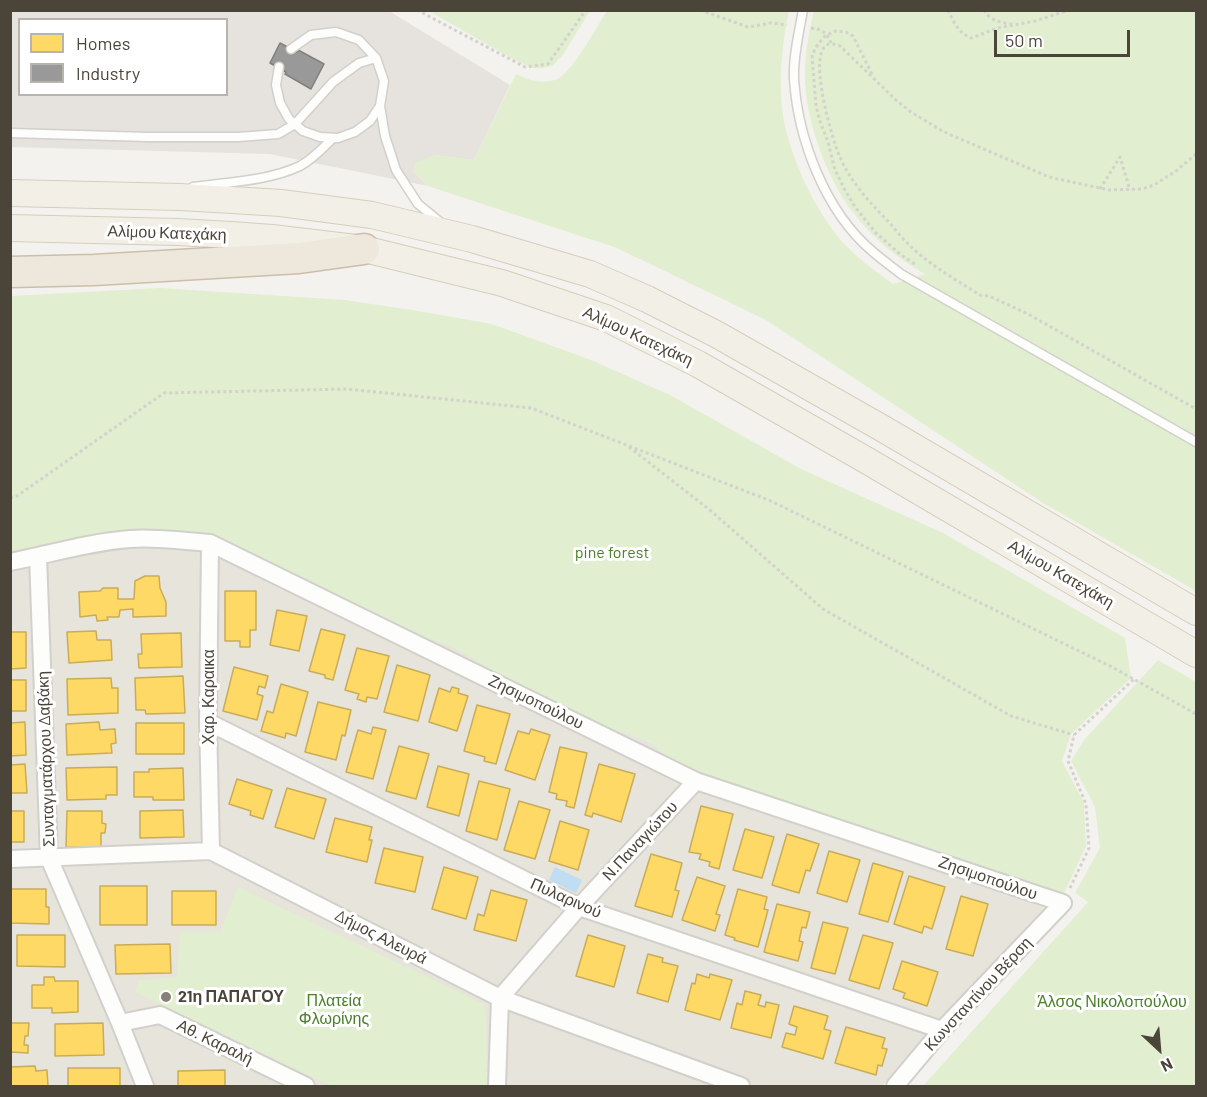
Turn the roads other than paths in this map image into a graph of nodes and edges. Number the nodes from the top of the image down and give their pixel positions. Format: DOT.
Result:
graph roads {
  1 [pos="803,10"];
  2 [pos="291,49"];
  3 [pos="376,57"];
  4 [pos="279,68"];
  5 [pos="380,106"];
  6 [pos="295,124"];
  7 [pos="10,133"];
  8 [pos="333,138"];
  9 [pos="10,193"];
  10 [pos="132,196"];
  11 [pos="10,228"];
  12 [pos="472,239"];
  13 [pos="364,249"];
  14 [pos="10,272"];
  15 [pos="1197,442"];
  16 [pos="210,543"];
  17 [pos="38,556"];
  18 [pos="10,562"];
  19 [pos="1197,612"];
  20 [pos="1197,654"];
  21 [pos="208,722"];
  22 [pos="696,781"];
  23 [pos="211,851"];
  24 [pos="49,858"];
  25 [pos="10,859"];
  26 [pos="1063,903"];
  27 [pos="579,907"];
  28 [pos="500,998"];
  29 [pos="120,1023"];
  30 [pos="942,1030"];
  31 [pos="146,1086"];
  32 [pos="306,1086"];
  33 [pos="496,1086"];
  34 [pos="741,1086"];
  35 [pos="895,1086"];
  1 -- 15 [label="lane"];
  2 -- 3 [label="lane"];
  3 -- 5 [label="lane"];
  3 -- 6 [label="lane"];
  4 -- 6 [label="lane"];
  5 -- 8 [label="lane"];
  5 -- 12 [label="lane"];
  6 -- 7 [label="lane"];
  6 -- 8 [label="lane"];
  8 -- 10 [label="lane"];
  9 -- 10 [label="main road"];
  10 -- 12 [label="main road"];
  11 -- 13 [label="main road, Αλίμου Κατεχάκη"];
  12 -- 19 [label="main road"];
  13 -- 14 [label="highway"];
  13 -- 20 [label="main road, Αλίμου Κατεχάκη"];
  16 -- 17 [label="street, Ζησιμοπούλου"];
  16 -- 21 [label="street, Χαρ. Καραικα"];
  16 -- 22 [label="street, Ζησιμοπούλου"];
  17 -- 18 [label="street, Ζησιμοπούλου"];
  17 -- 24 [label="street, Συνταγματάρχου Δαβάκη"];
  21 -- 23 [label="street, Χαρ. Καραικα"];
  21 -- 27 [label="street, Πυλαρινού"];
  22 -- 26 [label="street, Ζησιμοπούλου"];
  22 -- 27 [label="street, Ν.Παναγιώτου"];
  23 -- 24 [label="street, Δήμος Αλευρά"];
  23 -- 28 [label="street, Δήμος Αλευρά"];
  24 -- 25 [label="street, Δήμος Αλευρά"];
  24 -- 29 [label="street, Συνταγματάρχου Δαβάκη"];
  26 -- 30 [label="street, Κωνσταντίνου Βέρση"];
  27 -- 28 [label="street, Ν.Παναγιώτου"];
  27 -- 30 [label="street, Πυλαρινού"];
  28 -- 33 [label="street"];
  28 -- 34 [label="street, Δήμος Αλευρά"];
  29 -- 31 [label="street, Συνταγματάρχου Δαβάκη"];
  29 -- 32 [label="street, Αθ. Καραλή"];
  30 -- 35 [label="street, Κωνσταντίνου Βέρση"];
}
